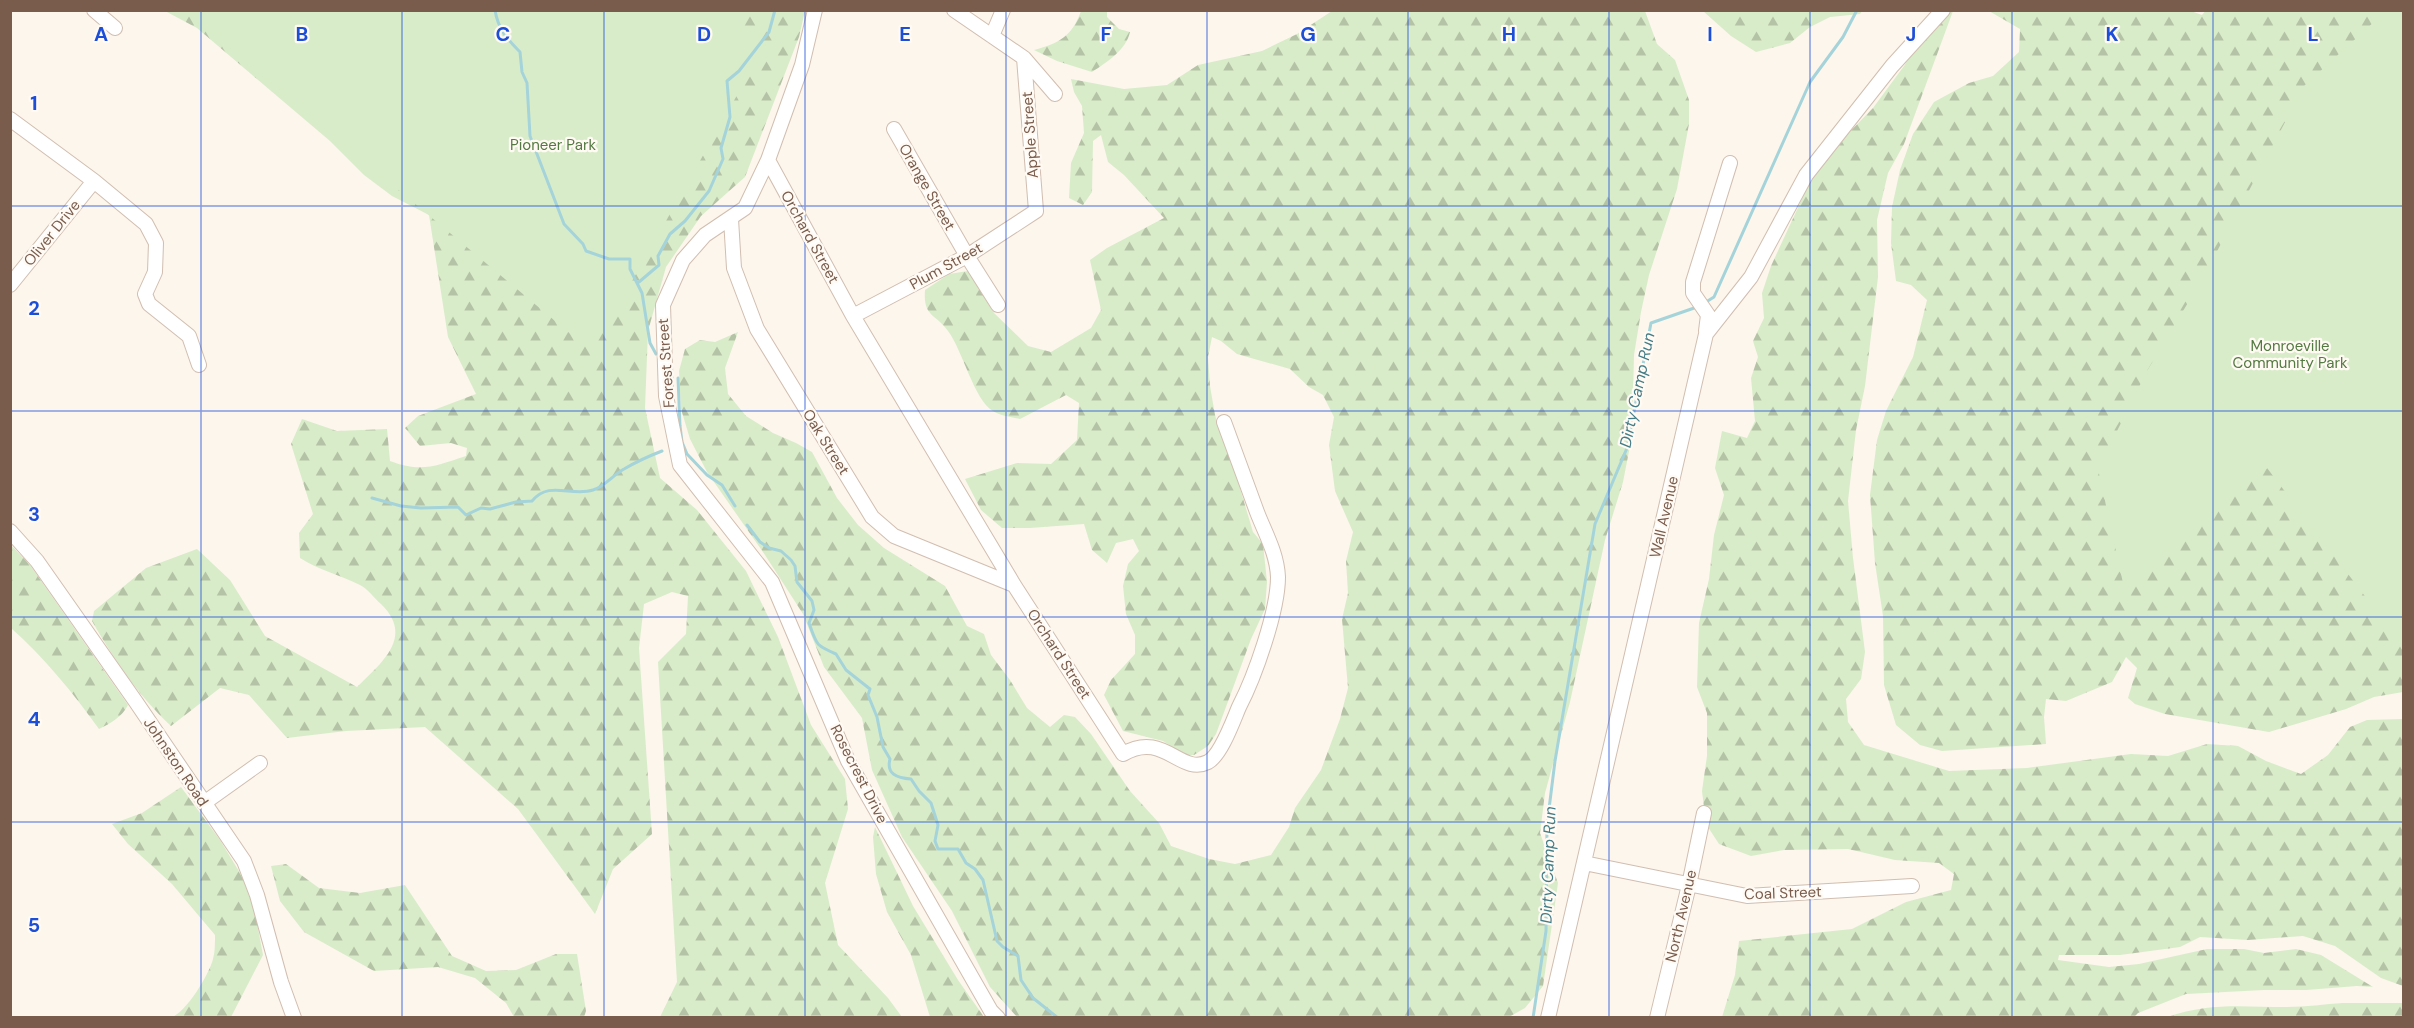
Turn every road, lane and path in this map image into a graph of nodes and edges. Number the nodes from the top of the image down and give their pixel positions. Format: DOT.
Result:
graph roads {
  1 [pos="94,10"];
  2 [pos="814,10"];
  3 [pos="954,10"];
  4 [pos="1003,10"];
  5 [pos="1943,10"];
  6 [pos="115,28"];
  7 [pos="992,36"];
  8 [pos="1024,58"];
  9 [pos="1055,94"];
  10 [pos="10,118"];
  11 [pos="894,129"];
  12 [pos="768,160"];
  13 [pos="1730,163"];
  14 [pos="94,181"];
  15 [pos="1036,211"];
  16 [pos="730,219"];
  17 [pos="967,256"];
  18 [pos="10,285"];
  19 [pos="998,305"];
  20 [pos="853,316"];
  21 [pos="1706,334"];
  22 [pos="199,365"];
  23 [pos="1224,422"];
  24 [pos="730,526"];
  25 [pos="10,531"];
  26 [pos="1014,585"];
  27 [pos="260,763"];
  28 [pos="204,803"];
  29 [pos="1704,813"];
  30 [pos="1584,863"];
  31 [pos="1689,885"];
  32 [pos="1912,886"];
  33 [pos="294,1017"];
  34 [pos="998,1017"];
  35 [pos="1548,1017"];
  36 [pos="1657,1017"];
  1 -- 6 [label="street"];
  2 -- 12 [label="street, Forest Street"];
  3 -- 7 [label="street"];
  4 -- 7 [label="street"];
  5 -- 21 [label="street, Wall Avenue"];
  7 -- 8 [label="street"];
  8 -- 9 [label="street"];
  8 -- 15 [label="street, Apple Street"];
  10 -- 14 [label="street"];
  11 -- 17 [label="street, Orange Street"];
  12 -- 16 [label="street, Forest Street"];
  12 -- 20 [label="street, Orchard Street"];
  13 -- 21 [label="street"];
  14 -- 18 [label="street, Oliver Drive"];
  14 -- 22 [label="street"];
  15 -- 17 [label="street, Plum Street"];
  16 -- 24 [label="street, Forest Street"];
  16 -- 26 [label="street, Oak Street"];
  17 -- 19 [label="street, Orange Street"];
  17 -- 20 [label="street, Plum Street"];
  20 -- 26 [label="street, Orchard Street"];
  21 -- 30 [label="street, Wall Avenue"];
  23 -- 26 [label="street, Orchard Street"];
  24 -- 34 [label="street, Rosecrest Drive"];
  25 -- 28 [label="street, Johnston Road"];
  27 -- 28 [label="street"];
  28 -- 33 [label="street, Johnston Road"];
  29 -- 31 [label="street, North Avenue"];
  30 -- 31 [label="street, Coal Street"];
  30 -- 35 [label="street, Wall Avenue"];
  31 -- 32 [label="street, Coal Street"];
  31 -- 36 [label="street, North Avenue"];
}
